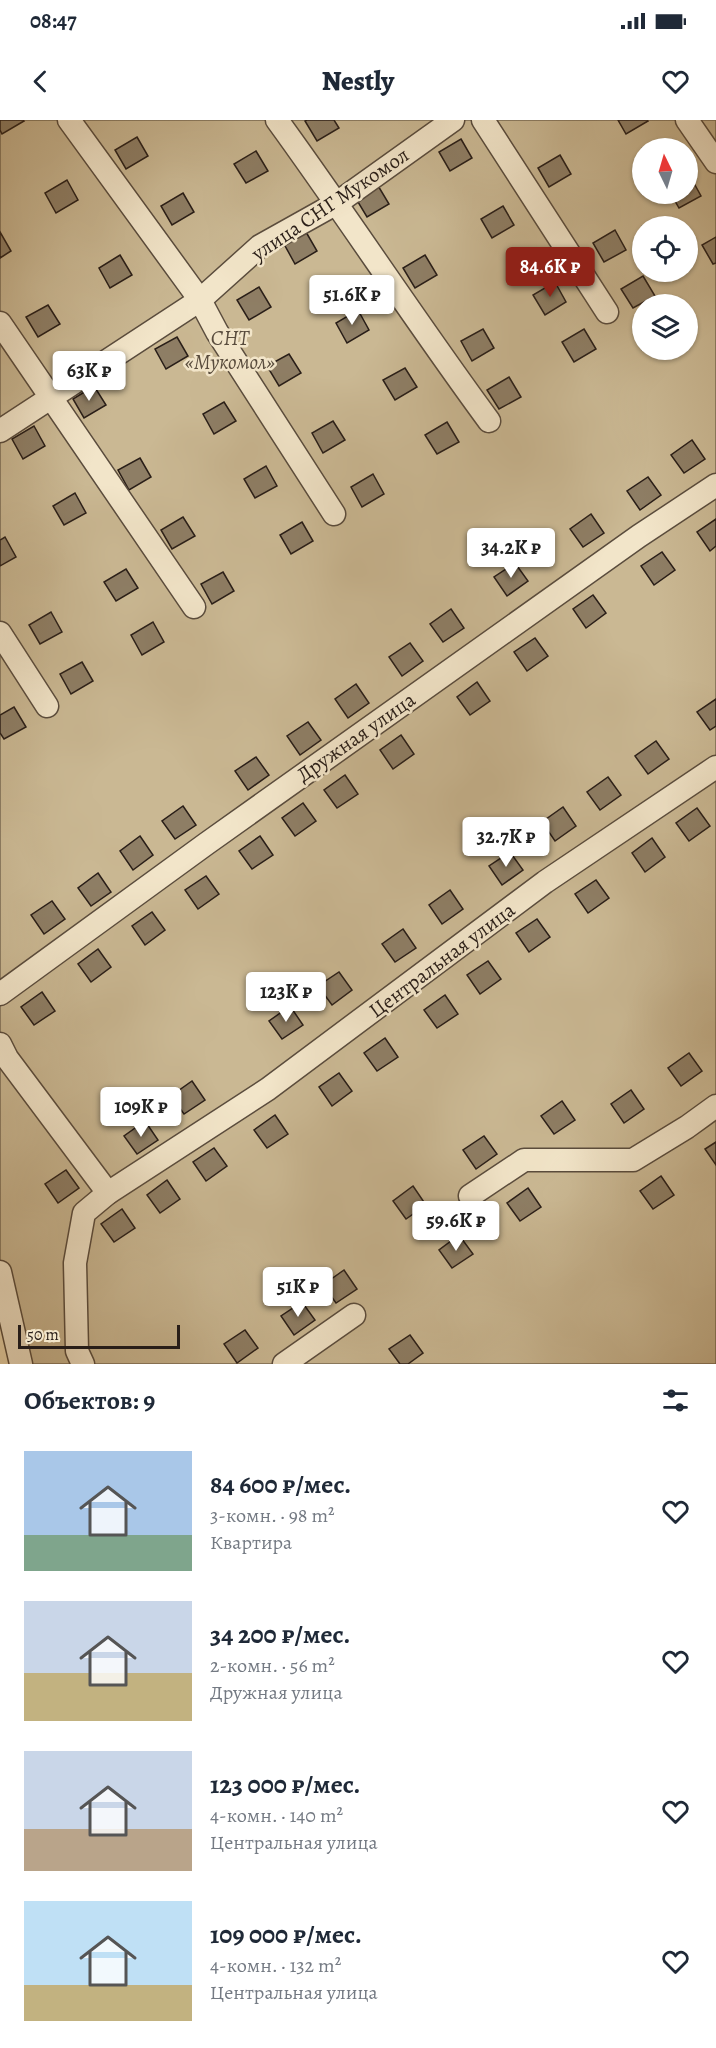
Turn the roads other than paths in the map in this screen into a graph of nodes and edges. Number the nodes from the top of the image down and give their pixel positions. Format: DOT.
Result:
graph roads {
  1 [pos="69,120"];
  2 [pos="277,120"];
  3 [pos="453,120"];
  4 [pos="483,120"];
  5 [pos="687,120"];
  6 [pos="716,162"];
  7 [pos="337,202"];
  8 [pos="200,300"];
  9 [pos="607,312"];
  10 [pos="0,323"];
  11 [pos="51,397"];
  12 [pos="489,420"];
  13 [pos="0,431"];
  14 [pos="716,485"];
  15 [pos="334,514"];
  16 [pos="194,607"];
  17 [pos="0,633"];
  18 [pos="47,706"];
  19 [pos="716,767"];
  20 [pos="0,994"];
  21 [pos="0,1044"];
  22 [pos="716,1106"];
  23 [pos="108,1193"];
  24 [pos="470,1196"];
  25 [pos="0,1272"];
  26 [pos="354,1315"];
  27 [pos="21,1364"];
  28 [pos="83,1364"];
  29 [pos="284,1364"];
  1 -- 8 [label="street"];
  2 -- 7 [label="street"];
  3 -- 7 [label="street, улица СНГ Мукомол"];
  4 -- 9 [label="street"];
  5 -- 6 [label="street"];
  7 -- 8 [label="street, улица СНГ Мукомол"];
  7 -- 12 [label="street"];
  8 -- 11 [label="street, улица СНГ Мукомол"];
  8 -- 15 [label="street"];
  10 -- 11 [label="street"];
  11 -- 13 [label="street, улица СНГ Мукомол"];
  11 -- 16 [label="street"];
  14 -- 20 [label="street, Дружная улица"];
  17 -- 18 [label="street"];
  19 -- 23 [label="street, Центральная улица"];
  21 -- 23 [label="street"];
  22 -- 24 [label="street"];
  23 -- 28 [label="street, Центральная улица"];
  25 -- 27 [label="street"];
  26 -- 29 [label="street"];
}
